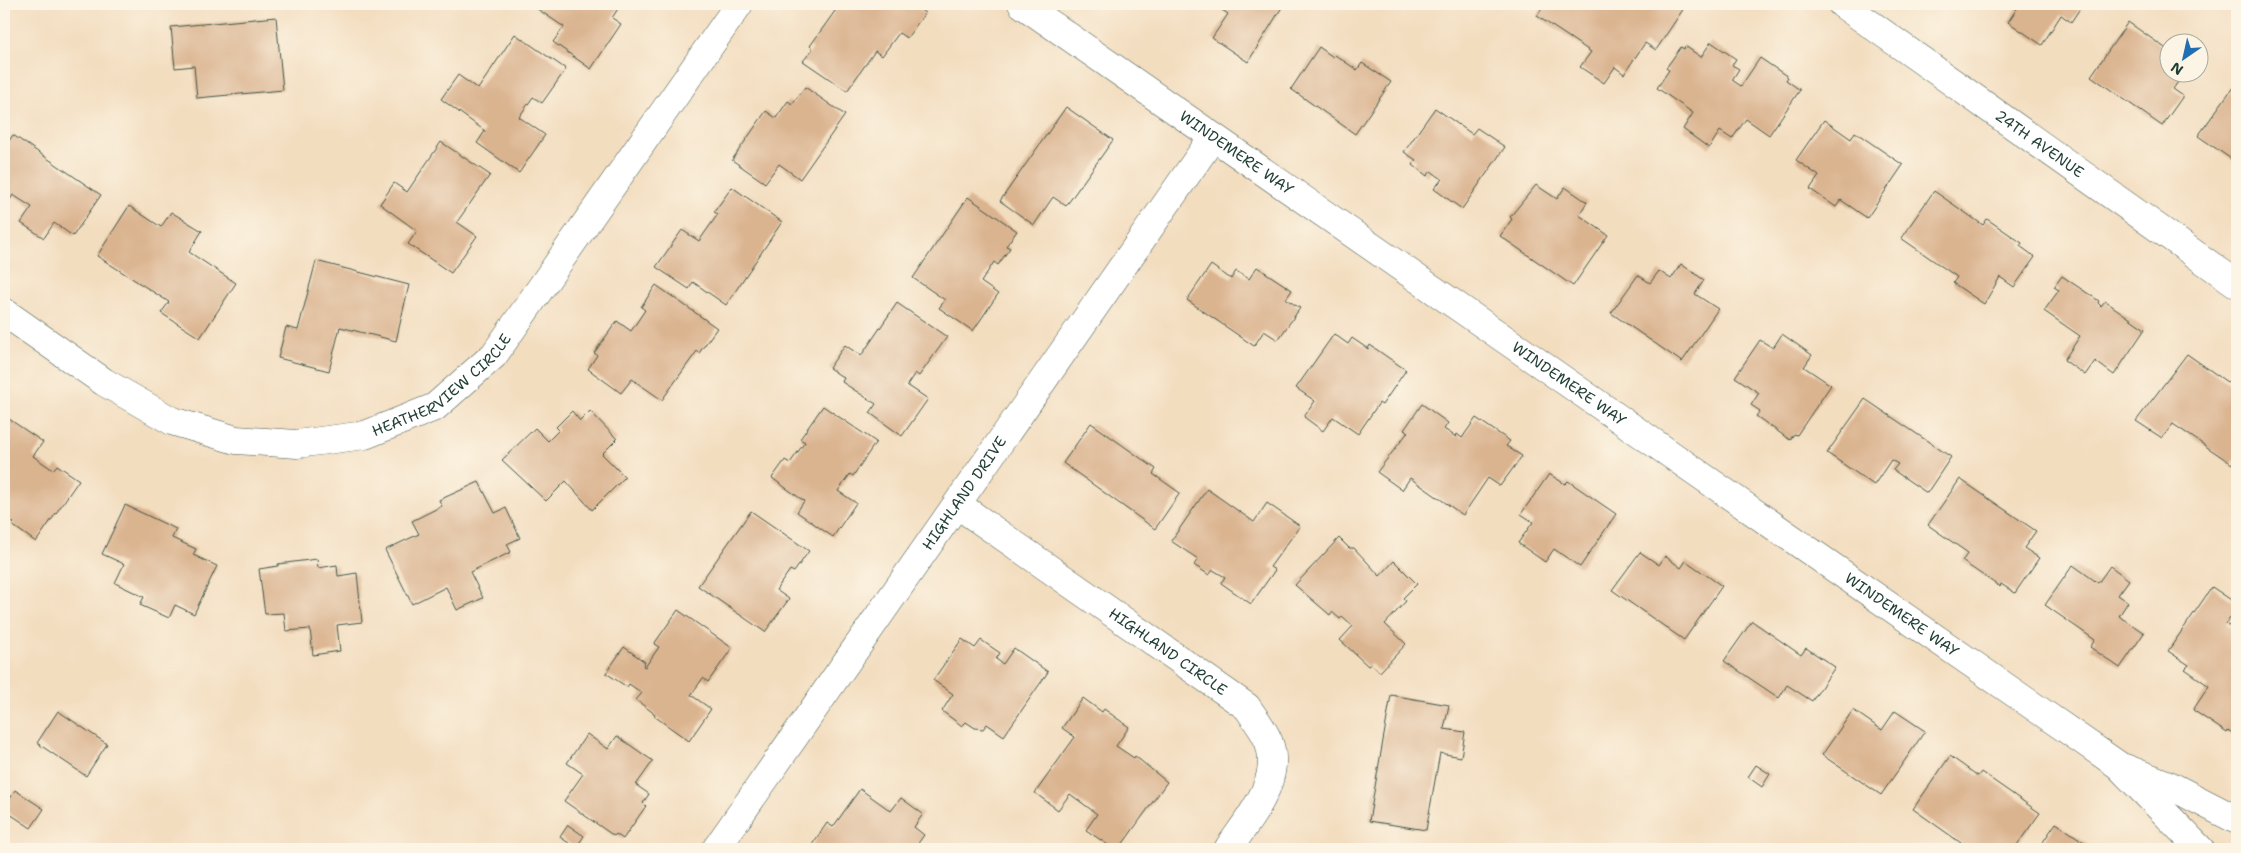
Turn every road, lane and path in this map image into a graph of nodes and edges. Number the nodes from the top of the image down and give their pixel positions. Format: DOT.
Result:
graph roads {
  1 [pos="740,4"];
  2 [pos="1022,4"];
  3 [pos="1842,4"];
  4 [pos="1213,137"];
  5 [pos="2237,284"];
  6 [pos="4,312"];
  7 [pos="958,505"];
  8 [pos="2118,765"];
  9 [pos="2237,820"];
  10 [pos="716,849"];
  11 [pos="1228,849"];
  12 [pos="2200,849"];
  1 -- 6 [label="street, HEATHERVIEW CIRCLE"];
  2 -- 4 [label="street, WINDEMERE WAY"];
  3 -- 5 [label="street, 24TH AVENUE"];
  4 -- 7 [label="street, HIGHLAND DRIVE"];
  4 -- 8 [label="street, WINDEMERE WAY"];
  7 -- 10 [label="street, HIGHLAND DRIVE"];
  7 -- 11 [label="street, HIGHLAND CIRCLE"];
  8 -- 9 [label="street, WINDEMERE WAY"];
  8 -- 12 [label="street, WINDEMERE WAY"];
}
